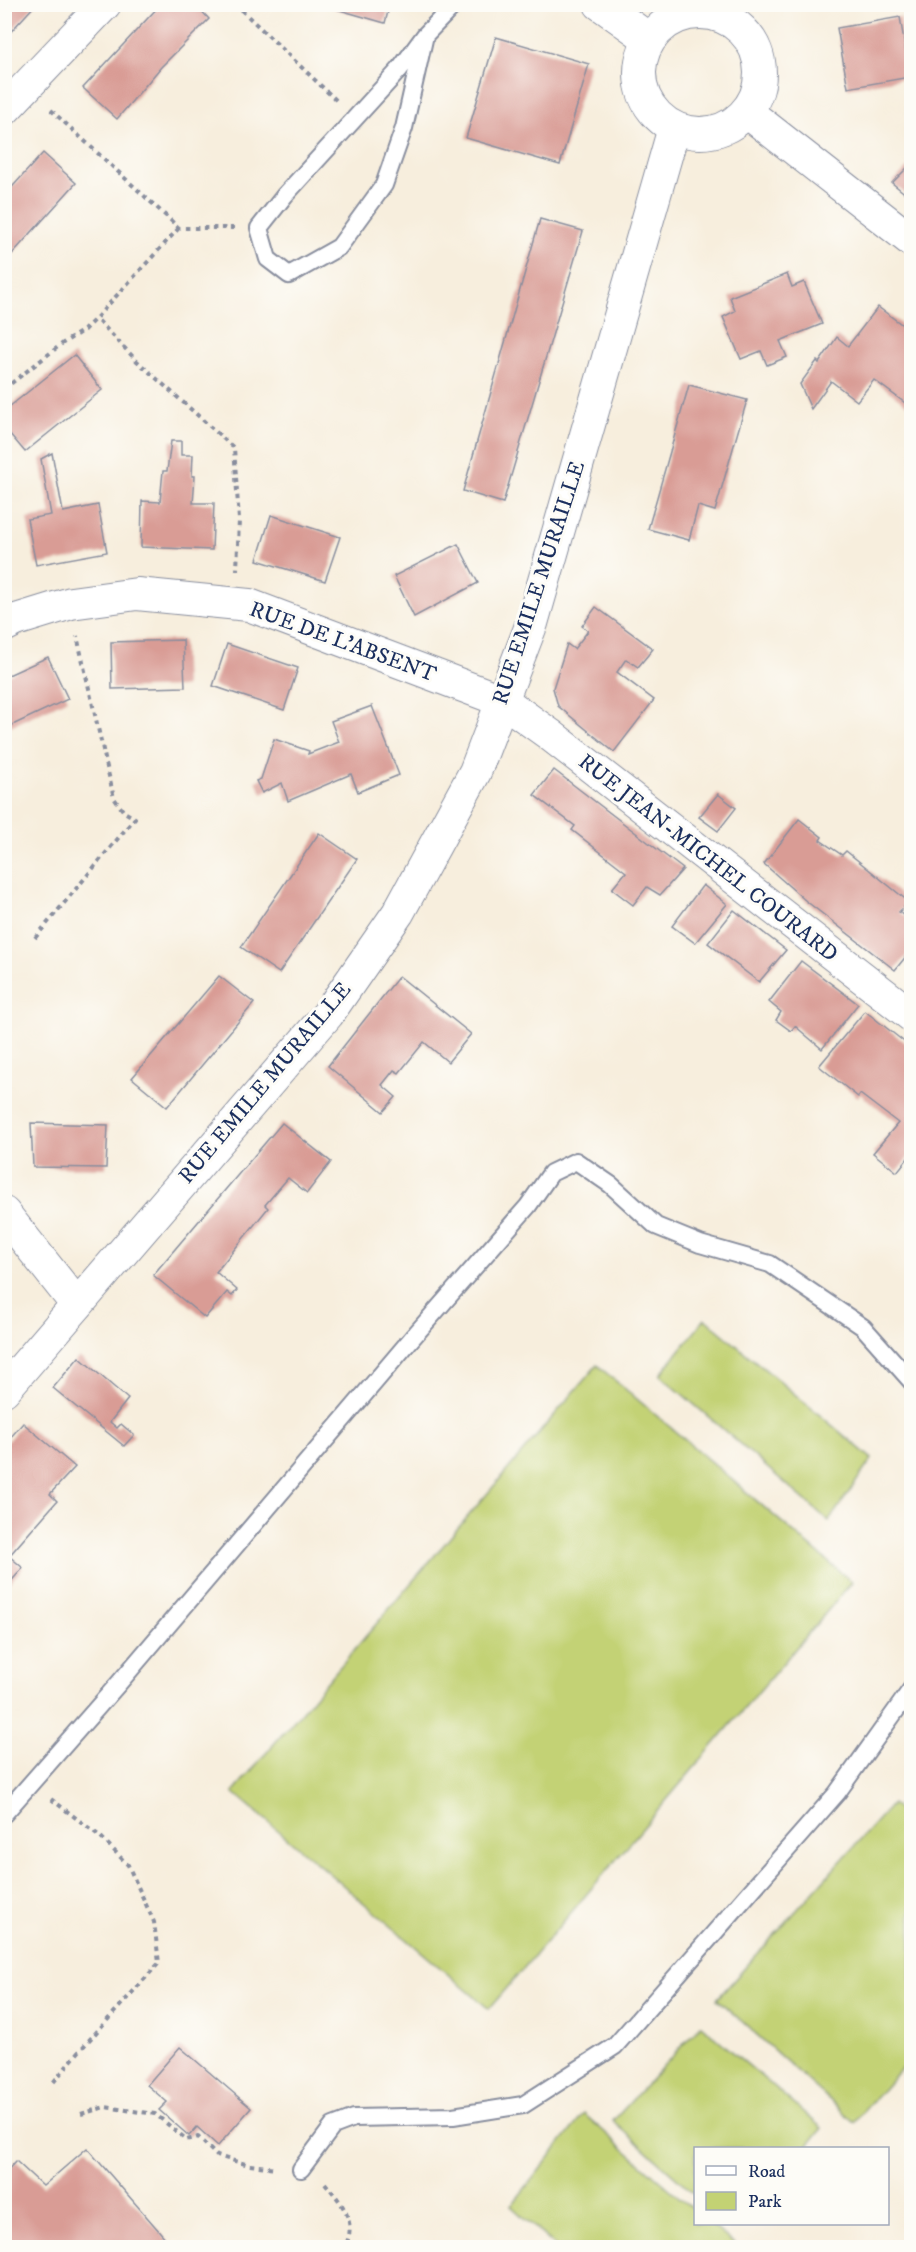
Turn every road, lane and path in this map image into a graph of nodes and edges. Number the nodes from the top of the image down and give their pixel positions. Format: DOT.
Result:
graph roads {
  1 [pos="105,4"];
  2 [pos="235,4"];
  3 [pos="455,4"];
  4 [pos="600,4"];
  5 [pos="730,12"];
  6 [pos="425,35"];
  7 [pos="649,39"];
  8 [pos="26,87"];
  9 [pos="4,110"];
  10 [pos="747,112"];
  11 [pos="355,118"];
  12 [pos="674,128"];
  13 [pos="179,228"];
  14 [pos="259,228"];
  15 [pos="912,241"];
  16 [pos="96,318"];
  17 [pos="4,389"];
  18 [pos="71,603"];
  19 [pos="235,604"];
  20 [pos="4,626"];
  21 [pos="503,701"];
  22 [pos="35,938"];
  23 [pos="912,1016"];
  24 [pos="4,1213"];
  25 [pos="77,1305"];
  26 [pos="912,1382"];
  27 [pos="4,1390"];
  28 [pos="912,1688"];
  29 [pos="31,1784"];
  30 [pos="4,1814"];
  31 [pos="51,2085"];
  32 [pos="81,2114"];
  33 [pos="301,2169"];
  34 [pos="344,2247"];
  1 -- 8 [label="street"];
  2 -- 11 [label="path"];
  3 -- 6 [label="lane"];
  4 -- 7 [label="street"];
  5 -- 7 [label="street"];
  5 -- 10 [label="street"];
  6 -- 11 [label="lane"];
  6 -- 14 [label="lane"];
  7 -- 12 [label="street"];
  8 -- 9 [label="street"];
  8 -- 13 [label="path"];
  10 -- 12 [label="street"];
  10 -- 15 [label="street"];
  11 -- 14 [label="lane"];
  12 -- 21 [label="street, RUE EMILE MURAILLE"];
  13 -- 14 [label="path"];
  13 -- 16 [label="path"];
  16 -- 17 [label="path"];
  16 -- 19 [label="path"];
  18 -- 19 [label="street, RUE DE L'ABSENT"];
  18 -- 20 [label="street, RUE DE L'ABSENT"];
  18 -- 22 [label="path"];
  19 -- 21 [label="street, RUE DE L'ABSENT"];
  21 -- 23 [label="street, RUE JEAN-MICHEL COURARD"];
  21 -- 25 [label="street, RUE EMILE MURAILLE"];
  24 -- 25 [label="street"];
  25 -- 27 [label="street, RUE EMILE MURAILLE"];
  26 -- 29 [label="lane"];
  28 -- 33 [label="lane"];
  29 -- 30 [label="lane"];
  29 -- 31 [label="path"];
  32 -- 33 [label="path"];
  33 -- 34 [label="path"];
}
